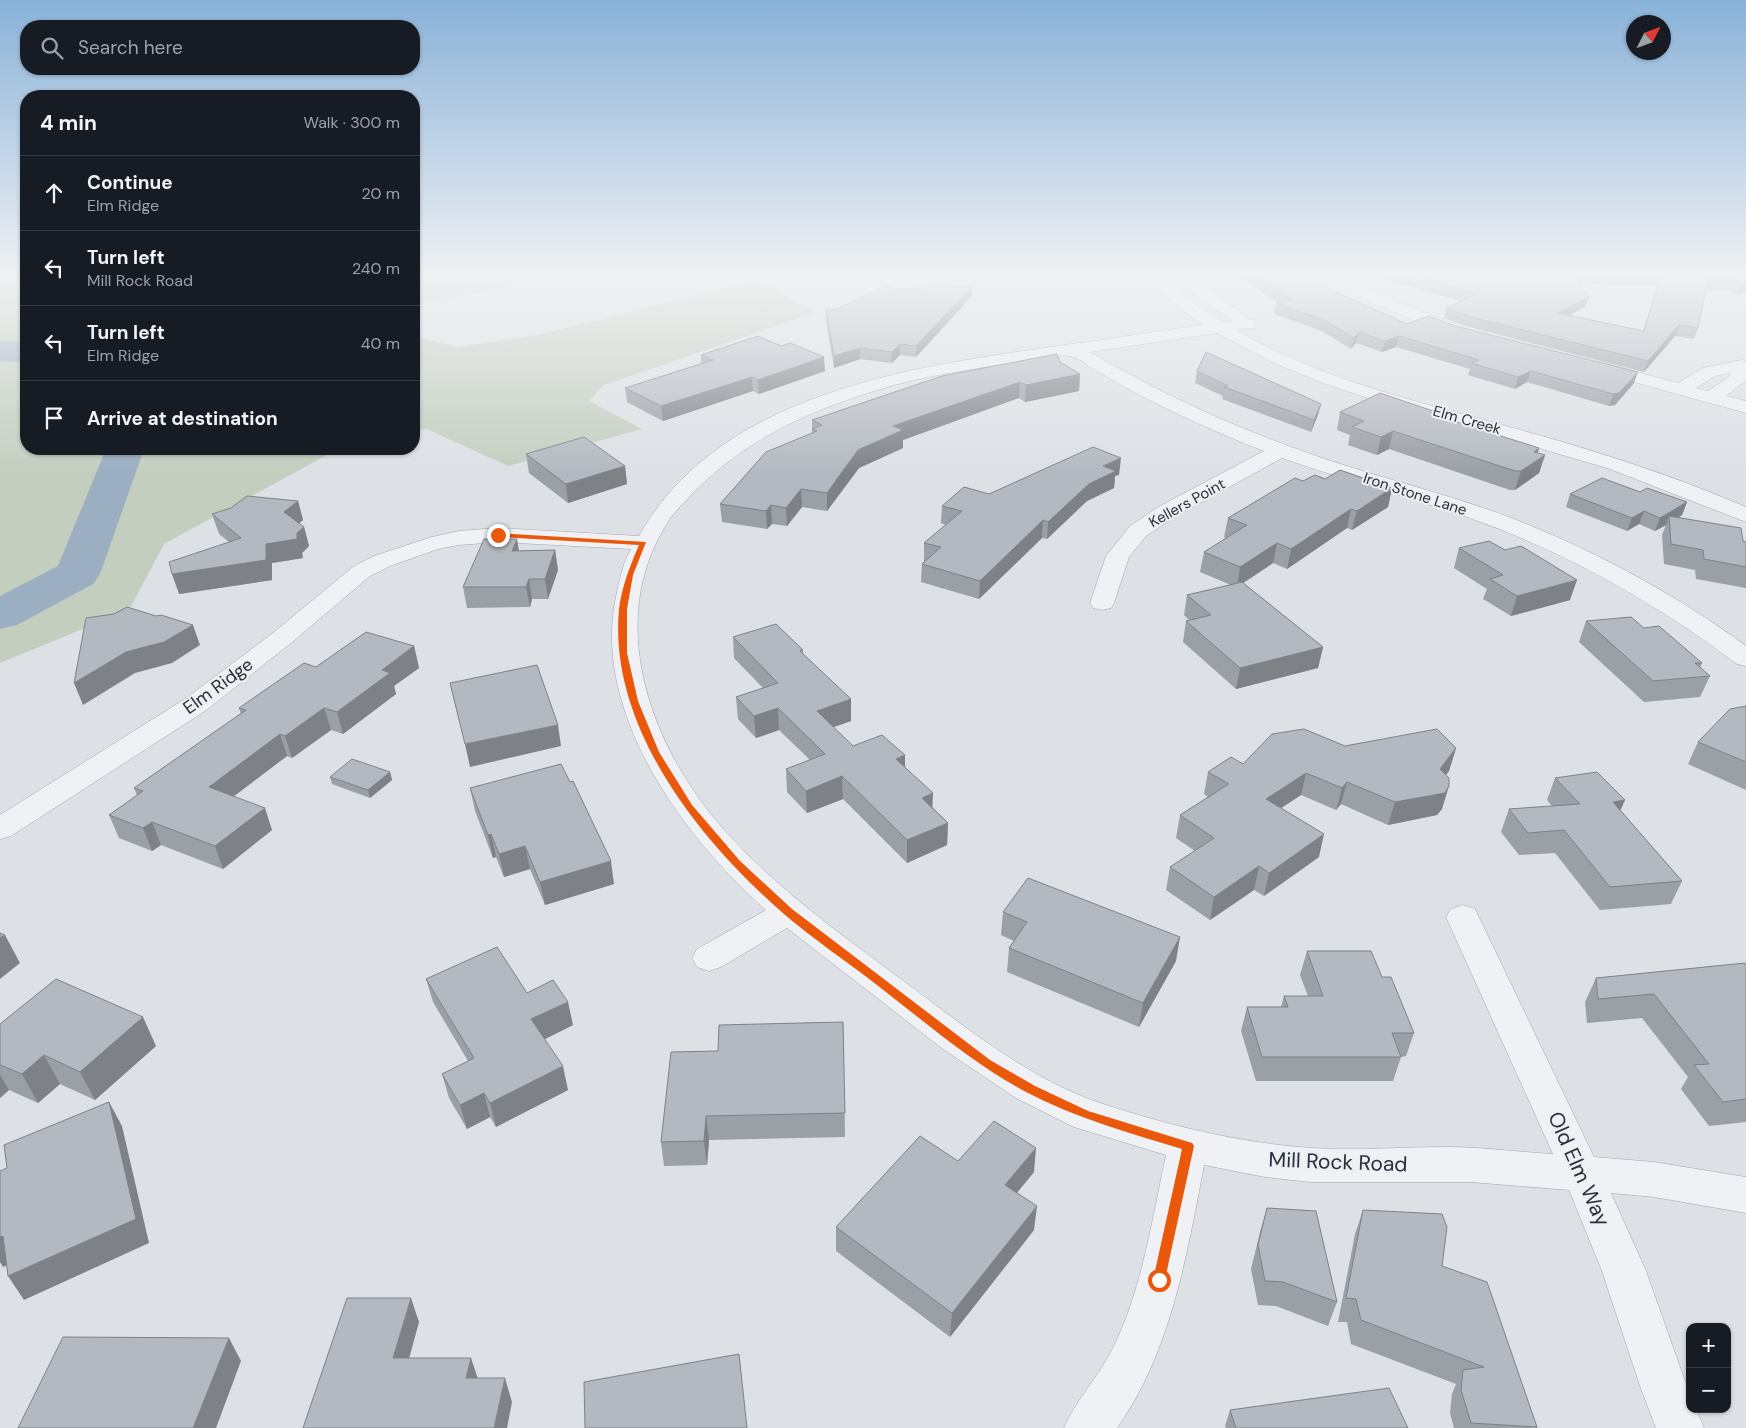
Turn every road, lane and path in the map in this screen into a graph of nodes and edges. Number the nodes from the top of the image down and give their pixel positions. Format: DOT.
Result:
graph roads {
  1 [pos="1128,341"];
  2 [pos="1244,341"];
  3 [pos="1281,341"];
  4 [pos="1284,342"];
  5 [pos="1073,349"];
  6 [pos="1580,362"];
  7 [pos="1352,368"];
  8 [pos="1681,389"];
  9 [pos="1711,397"];
  10 [pos="1746,407"];
  11 [pos="1626,449"];
  12 [pos="1281,450"];
  13 [pos="1746,514"];
  14 [pos="644,543"];
  15 [pos="1102,603"];
  16 [pos="1746,658"];
  17 [pos="0,829"];
  18 [pos="788,912"];
  19 [pos="1462,917"];
  20 [pos="709,958"];
  21 [pos="1188,1146"];
  22 [pos="1582,1174"];
  23 [pos="1746,1195"];
  24 [pos="1088,1428"];
  25 [pos="1680,1428"];
  1 -- 5 [label="street, Mill Rock Road"];
  2 -- 13 [label="street, Elm Creek"];
  3 -- 4 [label="street"];
  5 -- 12 [label="street, Iron Stone Lane"];
  5 -- 14 [label="street, Mill Rock Road"];
  6 -- 8 [label="street"];
  7 -- 11 [label="street, Elm Creek"];
  8 -- 9 [label="street"];
  8 -- 9 [label="street"];
  9 -- 10 [label="street"];
  12 -- 15 [label="street, Kellers Point"];
  12 -- 16 [label="street, Iron Stone Lane"];
  14 -- 17 [label="street, Elm Ridge"];
  14 -- 18 [label="street, Mill Rock Road"];
  18 -- 20 [label="street"];
  18 -- 21 [label="street, Mill Rock Road"];
  19 -- 22 [label="street, Old Elm Way"];
  21 -- 22 [label="street, Mill Rock Road"];
  21 -- 24 [label="street"];
  22 -- 23 [label="street, Mill Rock Road"];
  22 -- 25 [label="street, Old Elm Way"];
}
